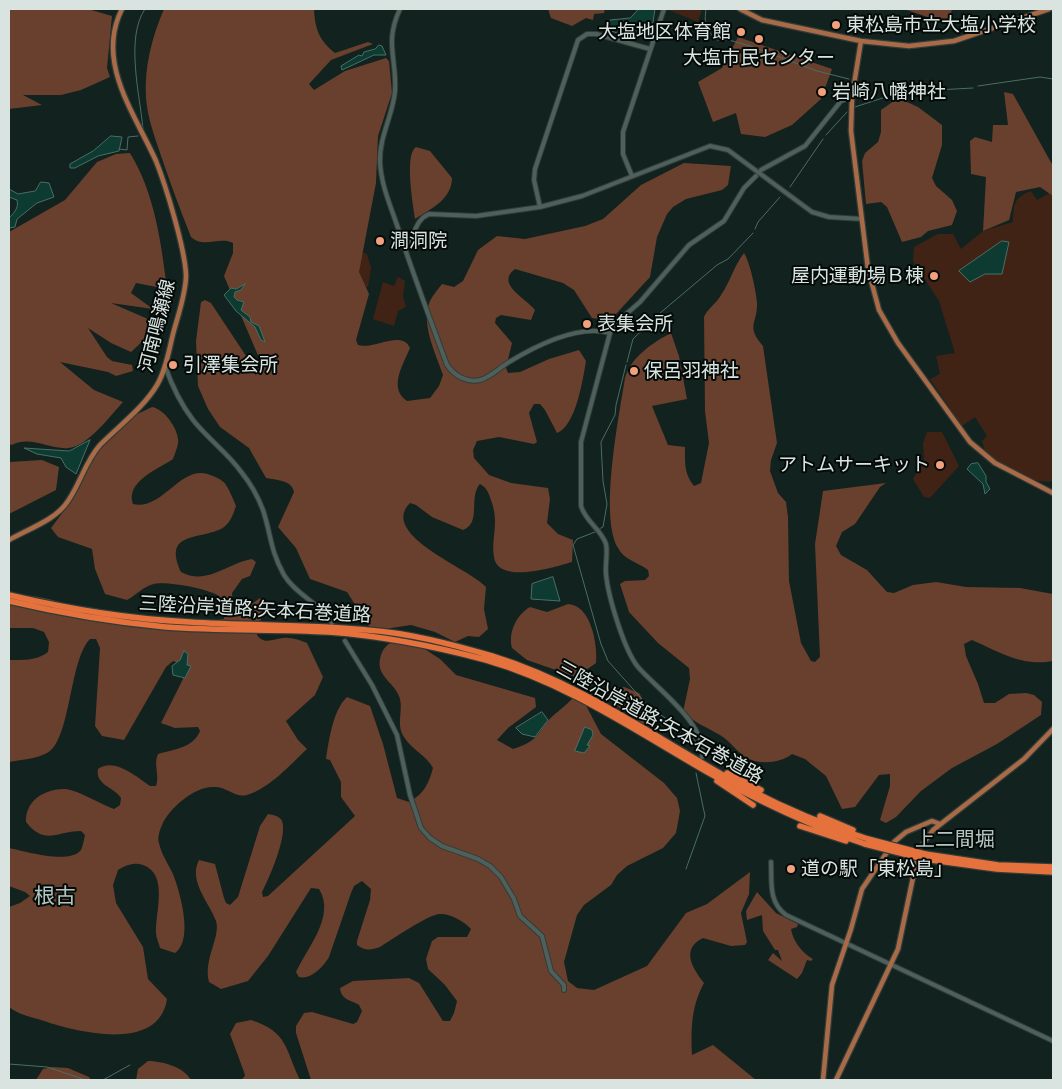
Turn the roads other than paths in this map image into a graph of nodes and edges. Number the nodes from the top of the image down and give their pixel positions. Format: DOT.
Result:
graph roads {
  1 [pos="122,9"];
  2 [pos="400,9"];
  3 [pos="664,9"];
  4 [pos="740,9"];
  5 [pos="1049,9"];
  6 [pos="861,41"];
  7 [pos="650,49"];
  8 [pos="852,97"];
  9 [pos="762,170"];
  10 [pos="632,176"];
  11 [pos="756,176"];
  12 [pos="540,207"];
  13 [pos="862,218"];
  14 [pos="404,248"];
  15 [pos="610,333"];
  16 [pos="165,366"];
  17 [pos="1053,493"];
  18 [pos="9,540"];
  19 [pos="9,596"];
  20 [pos="9,601"];
  21 [pos="332,623"];
  22 [pos="345,641"];
  23 [pos="555,683"];
  24 [pos="614,713"];
  25 [pos="1053,728"];
  26 [pos="670,743"];
  27 [pos="702,757"];
  28 [pos="704,770"];
  29 [pos="761,790"];
  30 [pos="753,805"];
  31 [pos="820,816"];
  32 [pos="940,824"];
  33 [pos="800,826"];
  34 [pos="866,843"];
  35 [pos="924,856"];
  36 [pos="771,862"];
  37 [pos="1053,867"];
  38 [pos="1053,872"];
  39 [pos="846,944"];
  40 [pos="891,965"];
  41 [pos="564,990"];
  42 [pos="1053,1041"];
  43 [pos="823,1080"];
  44 [pos="836,1080"];
  1 -- 16 [label="main road, 河南鳴瀬線"];
  2 -- 14 [label="street"];
  3 -- 7 [label="street"];
  4 -- 6 [label="main road"];
  5 -- 6 [label="main road"];
  6 -- 8 [label="main road"];
  7 -- 10 [label="street"];
  7 -- 12 [label="street"];
  8 -- 9 [label="street"];
  8 -- 13 [label="main road"];
  10 -- 12 [label="street"];
  10 -- 13 [label="street"];
  11 -- 15 [label="street"];
  12 -- 14 [label="street"];
  13 -- 17 [label="main road"];
  14 -- 15 [label="street"];
  15 -- 27 [label="street"];
  16 -- 18 [label="main road, 河南鳴瀬線"];
  16 -- 21 [label="street"];
  19 -- 23 [label="highway, 三陸沿岸道路;矢本石巻道路"];
  20 -- 23 [label="highway, 三陸沿岸道路;矢本石巻道路"];
  22 -- 41 [label="street"];
  23 -- 24 [label="highway, 三陸沿岸道路;矢本石巻道路"];
  24 -- 26 [label="highway, 三陸沿岸道路;矢本石巻道路"];
  24 -- 28 [label="highway, 三陸沿岸道路;矢本石巻道路"];
  25 -- 32 [label="main road"];
  26 -- 29 [label="highway"];
  26 -- 34 [label="highway, 三陸沿岸道路;矢本石巻道路"];
  28 -- 30 [label="highway"];
  28 -- 34 [label="highway, 三陸沿岸道路;矢本石巻道路"];
  31 -- 34 [label="highway"];
  32 -- 39 [label="main road"];
  32 -- 40 [label="main road"];
  33 -- 34 [label="highway"];
  34 -- 35 [label="highway, 三陸沿岸道路;矢本石巻道路, bridge"];
  34 -- 35 [label="highway, 三陸沿岸道路;矢本石巻道路, bridge"];
  35 -- 37 [label="highway, 三陸沿岸道路;矢本石巻道路"];
  35 -- 38 [label="highway, 三陸沿岸道路;矢本石巻道路"];
  36 -- 39 [label="street"];
  39 -- 40 [label="street"];
  39 -- 43 [label="main road"];
  40 -- 42 [label="street"];
  40 -- 44 [label="main road"];
}
